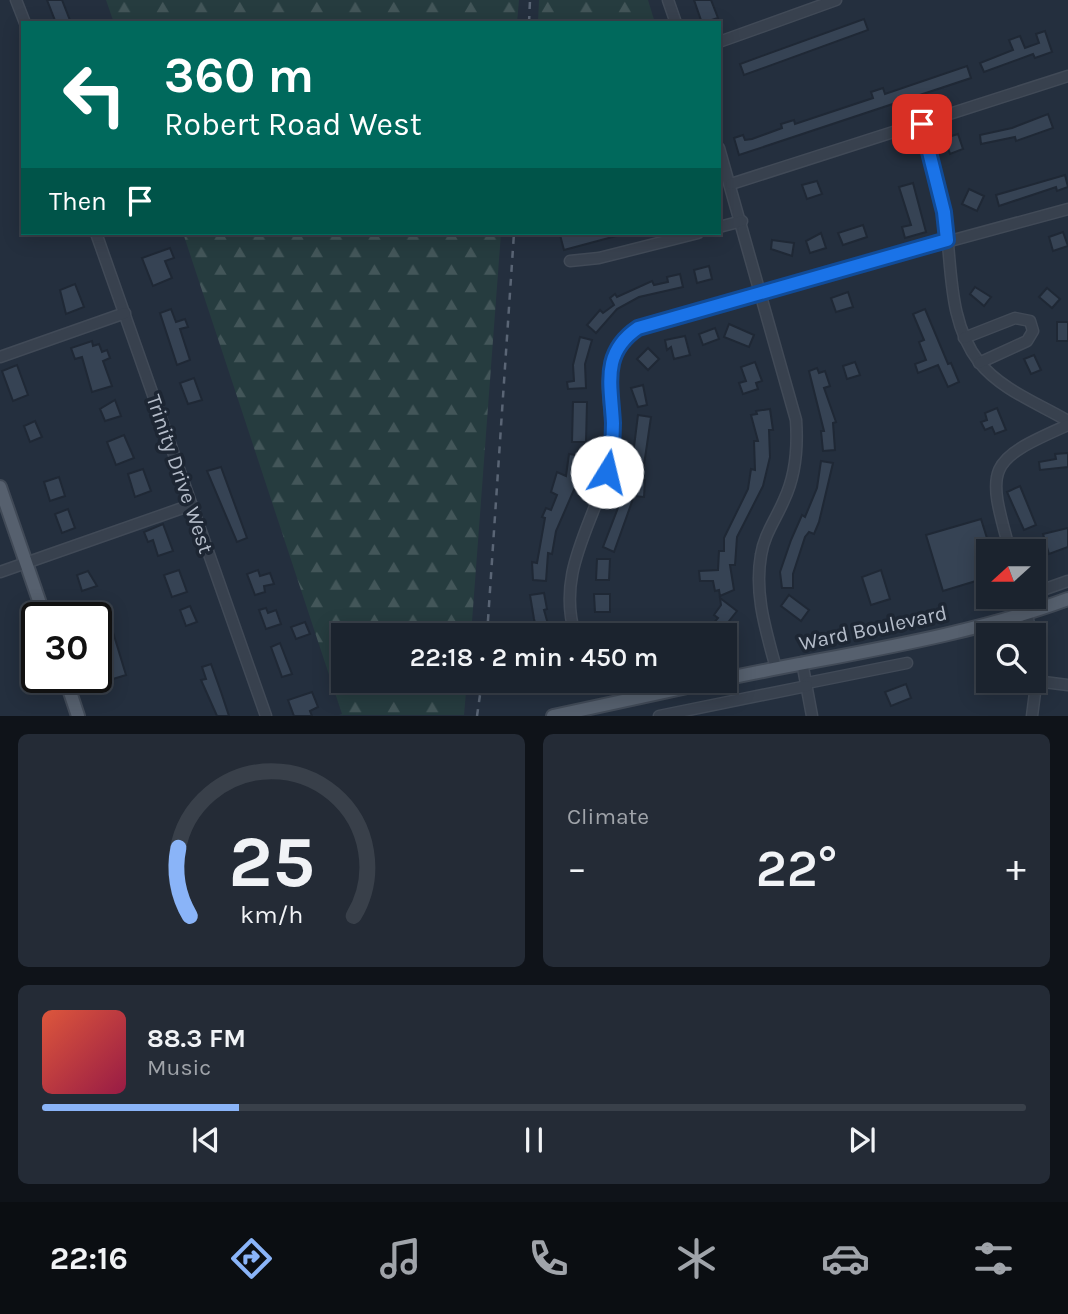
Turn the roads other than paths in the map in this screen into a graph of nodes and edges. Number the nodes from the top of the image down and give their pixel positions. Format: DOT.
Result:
graph roads {
  1 [pos="16,0"];
  2 [pos="668,0"];
  3 [pos="836,0"];
  4 [pos="24,21"];
  5 [pos="675,21"];
  6 [pos="721,41"];
  7 [pos="1068,76"];
  8 [pos="922,124"];
  9 [pos="721,154"];
  10 [pos="731,184"];
  11 [pos="1068,209"];
  12 [pos="742,221"];
  13 [pos="721,226"];
  14 [pos="97,235"];
  15 [pos="690,235"];
  16 [pos="947,240"];
  17 [pos="570,261"];
  18 [pos="762,293"];
  19 [pos="125,313"];
  20 [pos="964,338"];
  21 [pos="0,357"];
  22 [pos="979,363"];
  23 [pos="1068,423"];
  24 [pos="0,487"];
  25 [pos="191,505"];
  26 [pos="1006,539"];
  27 [pos="26,563"];
  28 [pos="0,572"];
  29 [pos="1068,580"];
  30 [pos="1046,588"];
  31 [pos="1068,600"];
  32 [pos="39,602"];
  33 [pos="1026,609"];
  34 [pos="1027,614"];
  35 [pos="573,623"];
  36 [pos="1029,623"];
  37 [pos="802,662"];
  38 [pos="907,663"];
  39 [pos="776,668"];
  40 [pos="737,676"];
  41 [pos="1046,682"];
  42 [pos="807,684"];
  43 [pos="1068,685"];
  44 [pos="70,693"];
  45 [pos="648,693"];
  46 [pos="1035,693"];
  47 [pos="78,716"];
  48 [pos="266,716"];
  49 [pos="553,716"];
  50 [pos="659,716"];
  51 [pos="812,716"];
  52 [pos="1032,716"];
  1 -- 4 [label="street"];
  2 -- 5 [label="street"];
  3 -- 6 [label="street"];
  7 -- 8 [label="street"];
  8 -- 10 [label="street"];
  8 -- 16 [label="street"];
  9 -- 10 [label="street"];
  10 -- 12 [label="street"];
  11 -- 16 [label="street"];
  12 -- 13 [label="street"];
  12 -- 18 [label="street"];
  14 -- 19 [label="street, Trinity Drive West"];
  15 -- 17 [label="street"];
  16 -- 18 [label="street"];
  16 -- 20 [label="street"];
  18 -- 35 [label="street"];
  18 -- 39 [label="street"];
  19 -- 21 [label="street"];
  19 -- 25 [label="street, Trinity Drive West"];
  20 -- 22 [label="street"];
  20 -- 22 [label="street"];
  22 -- 23 [label="street"];
  23 -- 26 [label="street"];
  24 -- 27 [label="main road"];
  25 -- 27 [label="street"];
  25 -- 48 [label="street, Trinity Drive West"];
  27 -- 28 [label="street"];
  27 -- 32 [label="main road"];
  29 -- 30 [label="street"];
  31 -- 34 [label="main road, Ward Boulevard"];
  33 -- 34 [label="street"];
  34 -- 36 [label="street"];
  34 -- 37 [label="main road, Ward Boulevard"];
  37 -- 39 [label="main road, Ward Boulevard"];
  37 -- 42 [label="street"];
  38 -- 42 [label="street"];
  39 -- 40 [label="main road, Ward Boulevard"];
  41 -- 43 [label="street"];
  42 -- 50 [label="street"];
  42 -- 51 [label="street"];
  44 -- 47 [label="main road"];
  45 -- 49 [label="main road"];
  46 -- 52 [label="street"];
}
